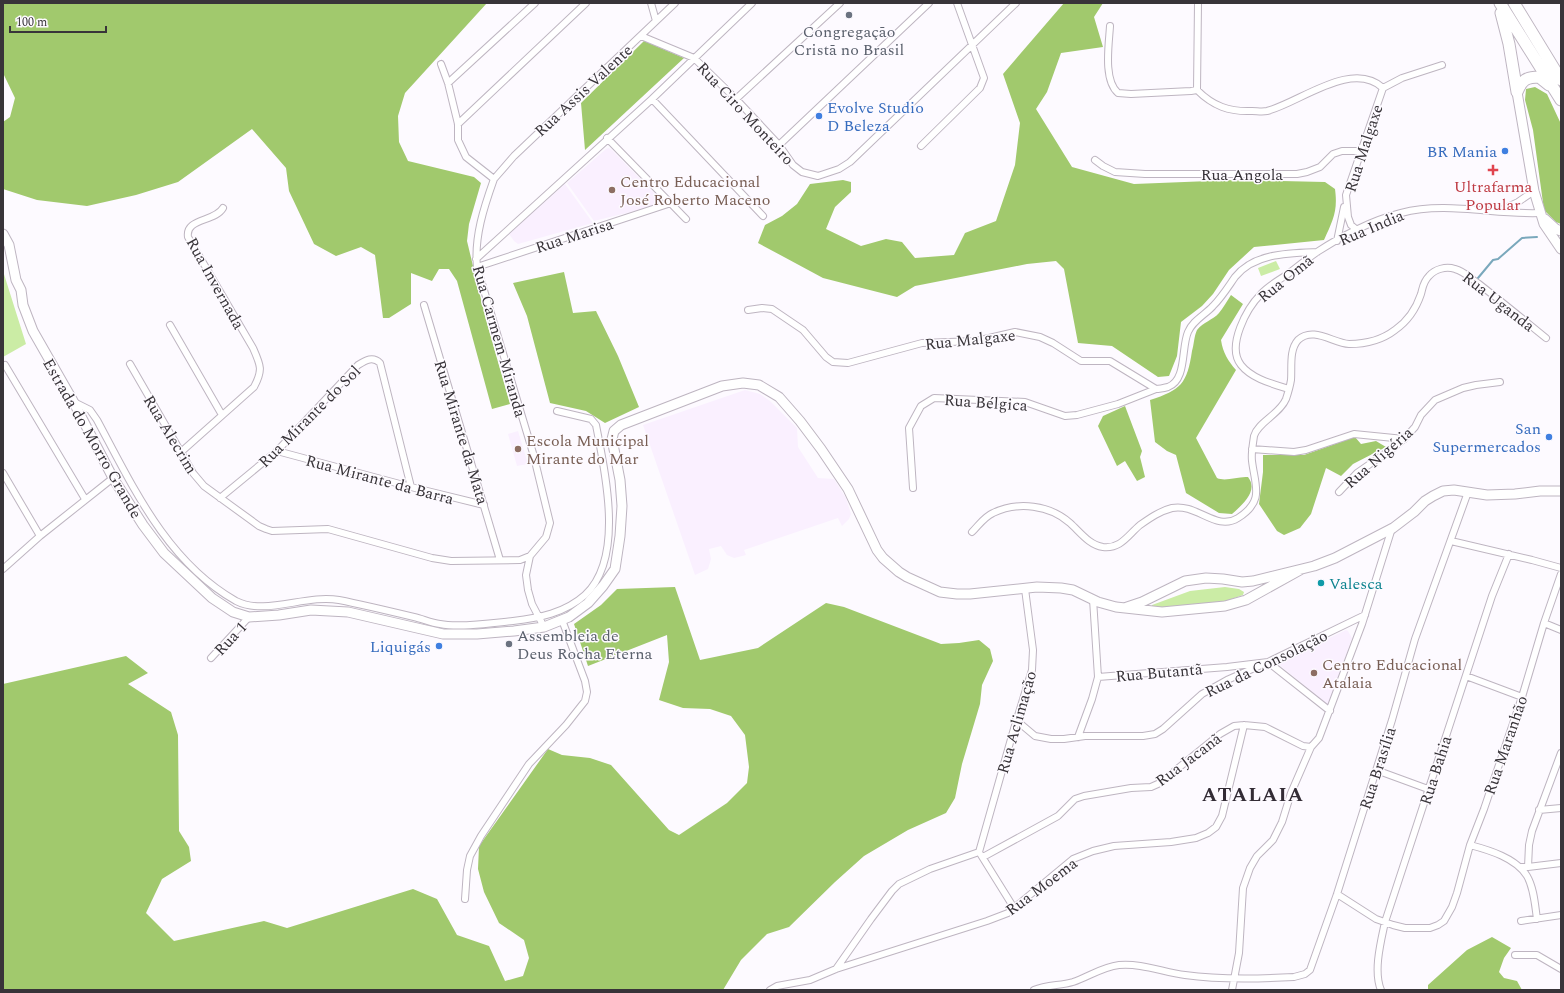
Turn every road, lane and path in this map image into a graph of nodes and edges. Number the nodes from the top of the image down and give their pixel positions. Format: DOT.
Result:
graph roads {
  1 [pos="534,3"];
  2 [pos="586,3"];
  3 [pos="651,3"];
  4 [pos="676,3"];
  5 [pos="752,3"];
  6 [pos="840,3"];
  7 [pos="929,3"];
  8 [pos="957,3"];
  9 [pos="1016,3"];
  10 [pos="1198,3"];
  11 [pos="1499,3"];
  12 [pos="1514,3"];
  13 [pos="656,21"];
  14 [pos="1110,26"];
  15 [pos="641,36"];
  16 [pos="973,44"];
  17 [pos="694,58"];
  18 [pos="441,64"];
  19 [pos="1442,65"];
  20 [pos="1561,80"];
  21 [pos="448,84"];
  22 [pos="1383,88"];
  23 [pos="1197,90"];
  24 [pos="1555,91"];
  25 [pos="1516,92"];
  26 [pos="652,98"];
  27 [pos="736,99"];
  28 [pos="1561,100"];
  29 [pos="458,124"];
  30 [pos="606,138"];
  31 [pos="779,146"];
  32 [pos="921,146"];
  33 [pos="1361,151"];
  34 [pos="1095,160"];
  35 [pos="494,179"];
  36 [pos="1534,191"];
  37 [pos="1346,195"];
  38 [pos="671,203"];
  39 [pos="223,208"];
  40 [pos="1500,210"];
  41 [pos="1541,214"];
  42 [pos="763,216"];
  43 [pos="686,219"];
  44 [pos="1357,230"];
  45 [pos="1561,231"];
  46 [pos="3,234"];
  47 [pos="1337,241"];
  48 [pos="1561,249"];
  49 [pos="1317,252"];
  50 [pos="476,259"];
  51 [pos="477,267"];
  52 [pos="424,305"];
  53 [pos="748,310"];
  54 [pos="170,325"];
  55 [pos="1546,338"];
  56 [pos="130,364"];
  57 [pos="5,365"];
  58 [pos="1500,382"];
  59 [pos="1156,389"];
  60 [pos="1289,389"];
  61 [pos="73,401"];
  62 [pos="558,411"];
  63 [pos="222,415"];
  64 [pos="1404,439"];
  65 [pos="1252,449"];
  66 [pos="278,451"];
  67 [pos="181,452"];
  68 [pos="3,473"];
  69 [pos="112,478"];
  70 [pos="412,487"];
  71 [pos="913,488"];
  72 [pos="1561,491"];
  73 [pos="1339,492"];
  74 [pos="1468,492"];
  75 [pos="220,498"];
  76 [pos="85,499"];
  77 [pos="484,505"];
  78 [pos="1393,528"];
  79 [pos="972,532"];
  80 [pos="40,536"];
  81 [pos="609,536"];
  82 [pos="620,536"];
  83 [pos="1451,541"];
  84 [pos="1509,554"];
  85 [pos="530,556"];
  86 [pos="500,560"];
  87 [pos="1561,568"];
  88 [pos="3,569"];
  89 [pos="1300,570"];
  90 [pos="1561,574"];
  91 [pos="1242,582"];
  92 [pos="1025,589"];
  93 [pos="1093,599"];
  94 [pos="1246,600"];
  95 [pos="1124,608"];
  96 [pos="1365,615"];
  97 [pos="249,617"];
  98 [pos="539,618"];
  99 [pos="562,620"];
  100 [pos="1544,623"];
  101 [pos="544,627"];
  102 [pos="1561,630"];
  103 [pos="211,658"];
  104 [pos="1268,662"];
  105 [pos="1466,676"];
  106 [pos="1098,677"];
  107 [pos="1522,697"];
  108 [pos="1330,711"];
  109 [pos="1016,720"];
  110 [pos="1244,725"];
  111 [pos="1078,737"];
  112 [pos="1311,746"];
  113 [pos="1561,753"];
  114 [pos="1376,770"];
  115 [pos="1428,789"];
  116 [pos="1561,808"];
  117 [pos="1539,810"];
  118 [pos="1470,845"];
  119 [pos="981,855"];
  120 [pos="1561,863"];
  121 [pos="1520,867"];
  122 [pos="1528,867"];
  123 [pos="1337,894"];
  124 [pos="465,899"];
  125 [pos="1014,908"];
  126 [pos="1561,915"];
  127 [pos="1537,918"];
  128 [pos="1521,921"];
  129 [pos="1385,922"];
  130 [pos="1515,955"];
  131 [pos="836,969"];
  132 [pos="1561,969"];
  133 [pos="1234,978"];
  134 [pos="798,983"];
  135 [pos="770,990"];
  136 [pos="795,990"];
  137 [pos="1034,990"];
  138 [pos="1232,990"];
  139 [pos="1381,990"];
  1 -- 21 [label="street"];
  2 -- 29 [label="street"];
  3 -- 13 [label="street"];
  4 -- 13 [label="street, Rua Assis Valente"];
  5 -- 17 [label="street, Rua Ciro Monteiro"];
  6 -- 27 [label="street"];
  7 -- 31 [label="street"];
  8 -- 16 [label="street"];
  9 -- 16 [label="street, Rua Ciro Monteiro"];
  10 -- 23 [label="street"];
  11 -- 24 [label="highway"];
  11 -- 25 [label="highway"];
  12 -- 20 [label="highway"];
  13 -- 15 [label="street, Rua Assis Valente"];
  14 -- 23 [label="street"];
  15 -- 17 [label="street"];
  15 -- 35 [label="street, Rua Assis Valente"];
  16 -- 31 [label="street, Rua Ciro Monteiro"];
  16 -- 32 [label="street"];
  17 -- 26 [label="street, Rua Ciro Monteiro"];
  17 -- 27 [label="street, Rua Ciro Monteiro"];
  18 -- 21 [label="street"];
  19 -- 22 [label="street"];
  21 -- 29 [label="street"];
  22 -- 23 [label="street"];
  22 -- 33 [label="street, Rua Malgaxe"];
  24 -- 25 [label="highway"];
  24 -- 28 [label="highway"];
  25 -- 36 [label="street"];
  26 -- 30 [label="street, Rua Ciro Monteiro"];
  26 -- 42 [label="street"];
  27 -- 31 [label="street, Rua Ciro Monteiro"];
  29 -- 35 [label="street"];
  30 -- 38 [label="street"];
  30 -- 50 [label="street, Rua Ciro Monteiro"];
  33 -- 34 [label="street, Rua Angola"];
  33 -- 37 [label="street, Rua Malgaxe"];
  35 -- 50 [label="street, Rua Carmem Miranda"];
  36 -- 40 [label="street, Rua India"];
  36 -- 41 [label="street"];
  37 -- 44 [label="street, Rua Malgaxe"];
  37 -- 47 [label="street"];
  38 -- 43 [label="street"];
  38 -- 51 [label="street, Rua Marisa"];
  39 -- 63 [label="street, Rua Invernada"];
  40 -- 41 [label="street, Rua India"];
  40 -- 44 [label="street, Rua India"];
  41 -- 45 [label="street"];
  41 -- 48 [label="street"];
  44 -- 47 [label="street, Rua India"];
  46 -- 61 [label="street, Estrada do Morro Grande"];
  47 -- 49 [label="street, Rua India"];
  49 -- 59 [label="street"];
  49 -- 60 [label="street, Rua Omã"];
  50 -- 51 [label="street, Rua Carmem Miranda"];
  51 -- 85 [label="street, Rua Carmem Miranda"];
  52 -- 77 [label="street, Rua Mirante da Mata"];
  53 -- 59 [label="street, Rua Malgaxe"];
  54 -- 63 [label="street"];
  55 -- 60 [label="street, Rua Uganda"];
  56 -- 67 [label="street, Rua Alecrim"];
  57 -- 76 [label="street"];
  58 -- 64 [label="street, Rua Nigéria"];
  59 -- 71 [label="street, Rua Bélgica"];
  60 -- 65 [label="street, Rua Uganda"];
  61 -- 69 [label="street, Estrada do Morro Grande"];
  61 -- 98 [label="street"];
  62 -- 81 [label="street"];
  63 -- 67 [label="street"];
  64 -- 65 [label="street"];
  64 -- 73 [label="street, Rua Nigéria"];
  65 -- 79 [label="street, Rua Uganda"];
  66 -- 70 [label="street, Rua Mirante da Barra"];
  66 -- 70 [label="street, Rua Mirante do Sol"];
  66 -- 75 [label="street, Rua Mirante do Sol"];
  67 -- 75 [label="street, Rua Alecrim"];
  68 -- 80 [label="street"];
  69 -- 76 [label="street"];
  69 -- 97 [label="street, Estrada do Morro Grande"];
  70 -- 77 [label="street, Rua Mirante da Barra"];
  72 -- 74 [label="street, Estrada do Morro Grande"];
  74 -- 78 [label="street, Estrada do Morro Grande"];
  74 -- 83 [label="street, Rua Brasília"];
  75 -- 86 [label="street"];
  76 -- 80 [label="street"];
  77 -- 86 [label="street, Rua Mirante da Mata"];
  78 -- 89 [label="street, Estrada do Morro Grande"];
  78 -- 96 [label="street"];
  80 -- 88 [label="street"];
  81 -- 82 [label="street"];
  81 -- 98 [label="street"];
  82 -- 92 [label="street, Estrada do Morro Grande"];
  82 -- 99 [label="street, Estrada do Morro Grande"];
  83 -- 84 [label="street"];
  83 -- 114 [label="street, Rua Brasília"];
  84 -- 87 [label="street"];
  84 -- 105 [label="street, Rua Bahia"];
  85 -- 86 [label="street"];
  85 -- 98 [label="street, Rua Carmem Miranda"];
  89 -- 91 [label="street, Estrada do Morro Grande"];
  89 -- 94 [label="street, Estrada do Morro Grande"];
  90 -- 100 [label="street, Rua Maranhão"];
  91 -- 94 [label="street"];
  91 -- 95 [label="street, Estrada do Morro Grande"];
  92 -- 93 [label="street, Estrada do Morro Grande"];
  92 -- 109 [label="street, Rua Aclimação"];
  93 -- 95 [label="street, Estrada do Morro Grande"];
  93 -- 106 [label="street"];
  94 -- 95 [label="street, Estrada do Morro Grande"];
  96 -- 104 [label="street, Rua da Consolação"];
  96 -- 108 [label="street"];
  97 -- 101 [label="street, Estrada do Morro Grande"];
  97 -- 103 [label="street, Rua 1"];
  98 -- 101 [label="street, Rua Carmem Miranda"];
  99 -- 101 [label="street, Estrada do Morro Grande"];
  99 -- 124 [label="street"];
  100 -- 102 [label="street"];
  100 -- 107 [label="street, Rua Maranhão"];
  104 -- 106 [label="street, Rua Butantã"];
  104 -- 108 [label="street"];
  104 -- 111 [label="street, Rua da Consolação"];
  105 -- 107 [label="street"];
  105 -- 115 [label="street, Rua Bahia"];
  106 -- 111 [label="street"];
  107 -- 118 [label="street, Rua Maranhão"];
  108 -- 112 [label="street"];
  109 -- 111 [label="street, Rua da Consolação"];
  109 -- 119 [label="street, Rua Aclimação"];
  110 -- 112 [label="street, Rua Jacanã"];
  110 -- 119 [label="street, Rua Jacanã"];
  110 -- 125 [label="street, Rua Moema"];
  112 -- 133 [label="street"];
  113 -- 117 [label="street"];
  114 -- 115 [label="street"];
  114 -- 123 [label="street, Rua Brasília"];
  115 -- 129 [label="street, Rua Bahia"];
  116 -- 117 [label="street"];
  117 -- 122 [label="street"];
  118 -- 121 [label="street"];
  118 -- 129 [label="street, Rua Maranhão"];
  119 -- 125 [label="street"];
  119 -- 131 [label="street, Rua Jacanã"];
  120 -- 122 [label="street"];
  121 -- 122 [label="street"];
  121 -- 127 [label="street"];
  123 -- 129 [label="street"];
  123 -- 133 [label="street, Rua Brasília"];
  125 -- 131 [label="street, Rua Moema"];
  126 -- 127 [label="street"];
  127 -- 128 [label="street"];
  129 -- 139 [label="street, Rua Bahia"];
  130 -- 132 [label="street"];
  131 -- 134 [label="street, Rua Moema"];
  133 -- 137 [label="street, Rua Brasília"];
  133 -- 138 [label="street"];
  134 -- 135 [label="street, Rua Moema"];
  134 -- 136 [label="street"];
}
